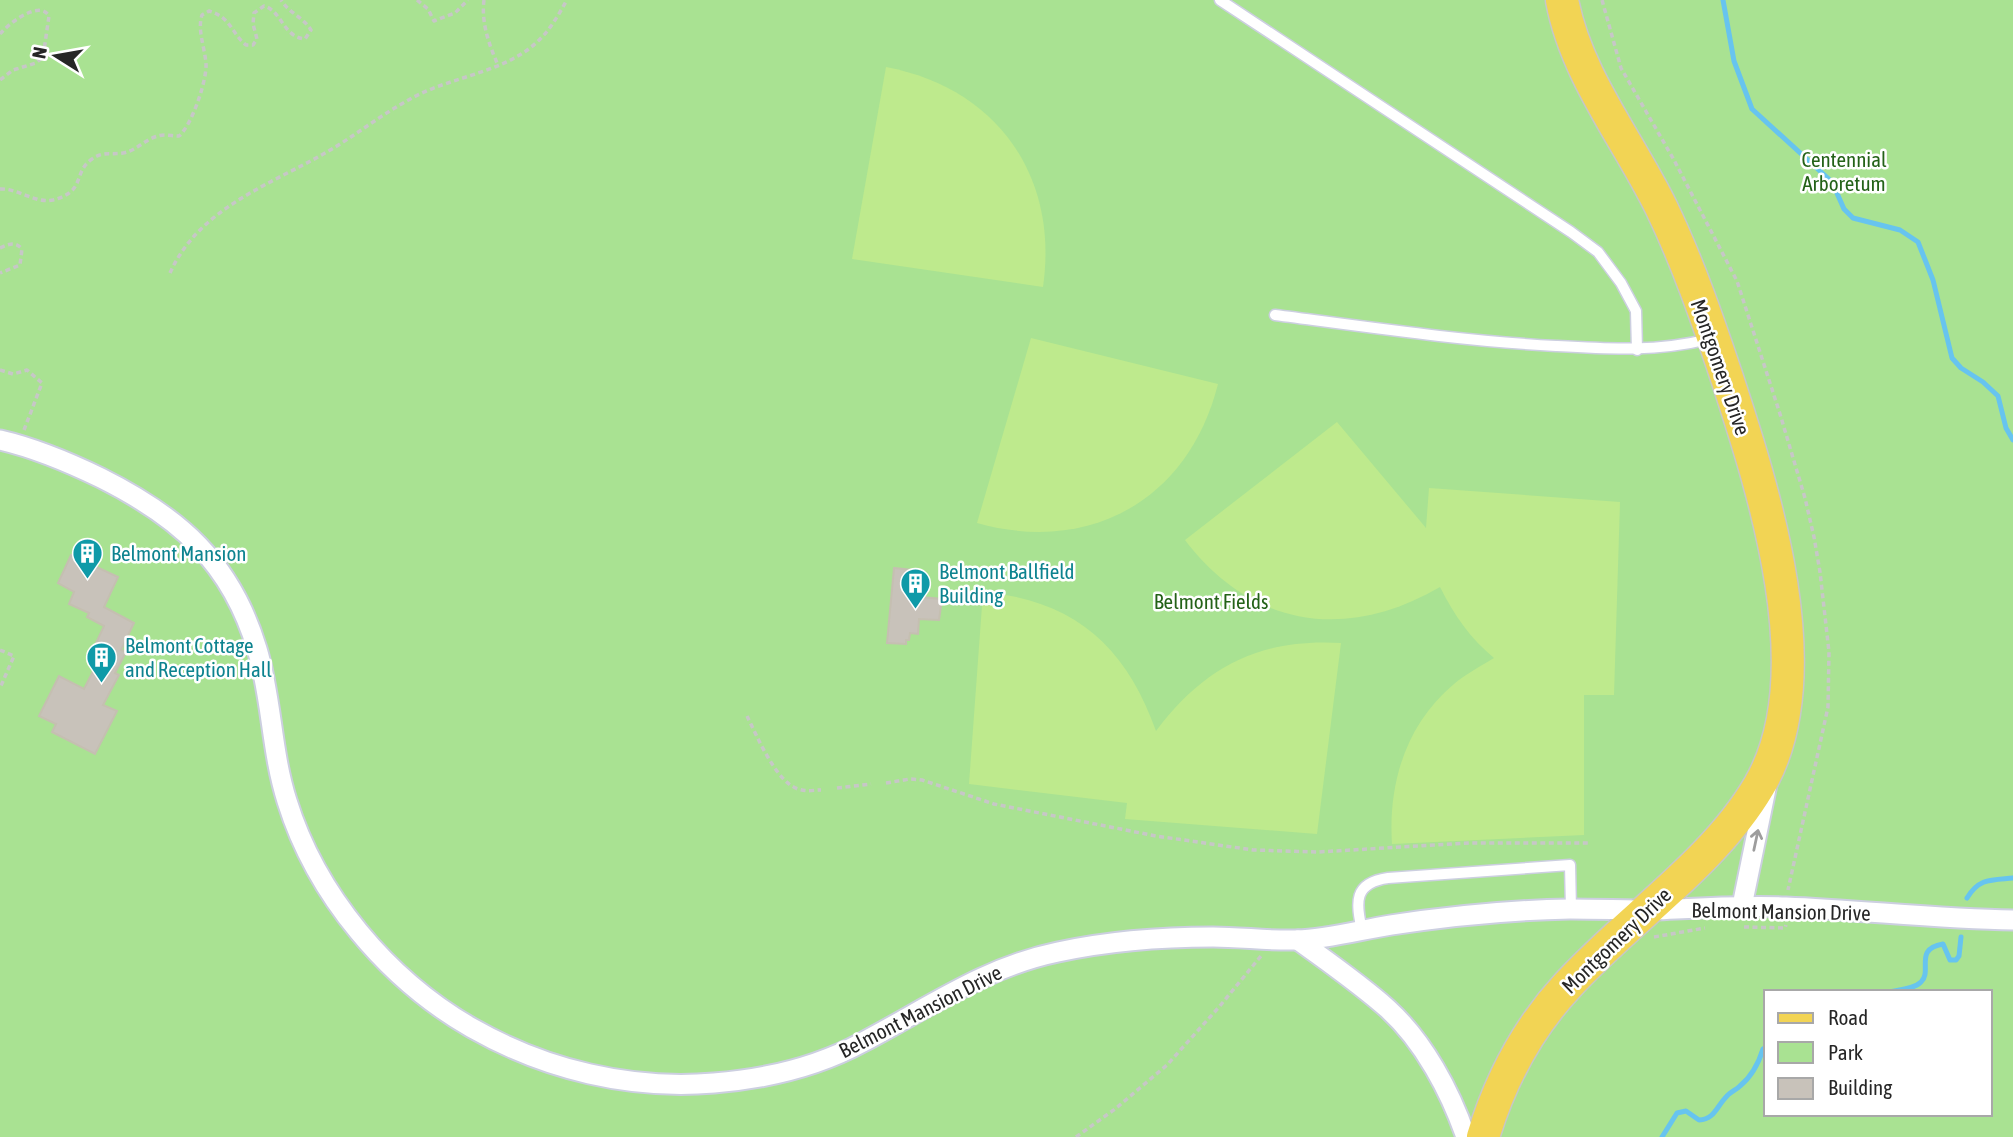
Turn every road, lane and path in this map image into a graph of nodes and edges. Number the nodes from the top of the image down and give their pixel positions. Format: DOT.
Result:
graph roads {
  1 [pos="281,0"];
  2 [pos="417,0"];
  3 [pos="468,0"];
  4 [pos="484,0"];
  5 [pos="567,0"];
  6 [pos="1220,0"];
  7 [pos="1562,0"];
  8 [pos="41,3"];
  9 [pos="25,6"];
  10 [pos="0,34"];
  11 [pos="498,65"];
  12 [pos="0,80"];
  13 [pos="0,189"];
  14 [pos="0,248"];
  15 [pos="0,273"];
  16 [pos="170,273"];
  17 [pos="1275,315"];
  18 [pos="1713,338"];
  19 [pos="1636,350"];
  20 [pos="0,370"];
  21 [pos="10,442"];
  22 [pos="0,650"];
  23 [pos="0,688"];
  24 [pos="747,716"];
  25 [pos="1772,759"];
  26 [pos="886,783"];
  27 [pos="871,784"];
  28 [pos="838,788"];
  29 [pos="821,790"];
  30 [pos="1591,843"];
  31 [pos="1742,906"];
  32 [pos="1570,909"];
  33 [pos="2013,920"];
  34 [pos="1650,923"];
  35 [pos="1786,923"];
  36 [pos="1712,927"];
  37 [pos="1741,927"];
  38 [pos="1362,931"];
  39 [pos="1272,938"];
  40 [pos="1298,940"];
  41 [pos="1076,1137"];
  42 [pos="1465,1137"];
  43 [pos="1483,1137"];
  1 -- 13 [label="path"];
  2 -- 3 [label="path"];
  4 -- 11 [label="path"];
  5 -- 11 [label="path"];
  6 -- 19 [label="lane"];
  7 -- 18 [label="main road, Montgomery Drive"];
  8 -- 12 [label="path"];
  9 -- 10 [label="path"];
  11 -- 16 [label="path"];
  14 -- 15 [label="path"];
  17 -- 19 [label="lane"];
  18 -- 19 [label="lane"];
  18 -- 25 [label="main road, Montgomery Drive"];
  20 -- 21 [label="path"];
  21 -- 39 [label="street, Belmont Mansion Drive"];
  22 -- 23 [label="path"];
  24 -- 29 [label="path"];
  31 -- 25 [label="street, Montgomery Drive, one-way"];
  25 -- 34 [label="main road, Montgomery Drive"];
  26 -- 30 [label="path"];
  27 -- 28 [label="path"];
  31 -- 33 [label="street, Belmont Mansion Drive"];
  31 -- 34 [label="street, Belmont Mansion Drive"];
  32 -- 34 [label="street, Belmont Mansion Drive"];
  32 -- 38 [label="street, Belmont Mansion Drive"];
  32 -- 38 [label="lane"];
  34 -- 36 [label="path"];
  34 -- 43 [label="main road, Montgomery Drive"];
  35 -- 37 [label="path"];
  38 -- 40 [label="street, Belmont Mansion Drive"];
  39 -- 40 [label="street, Belmont Mansion Drive"];
  39 -- 41 [label="path"];
  40 -- 42 [label="street"];
}
